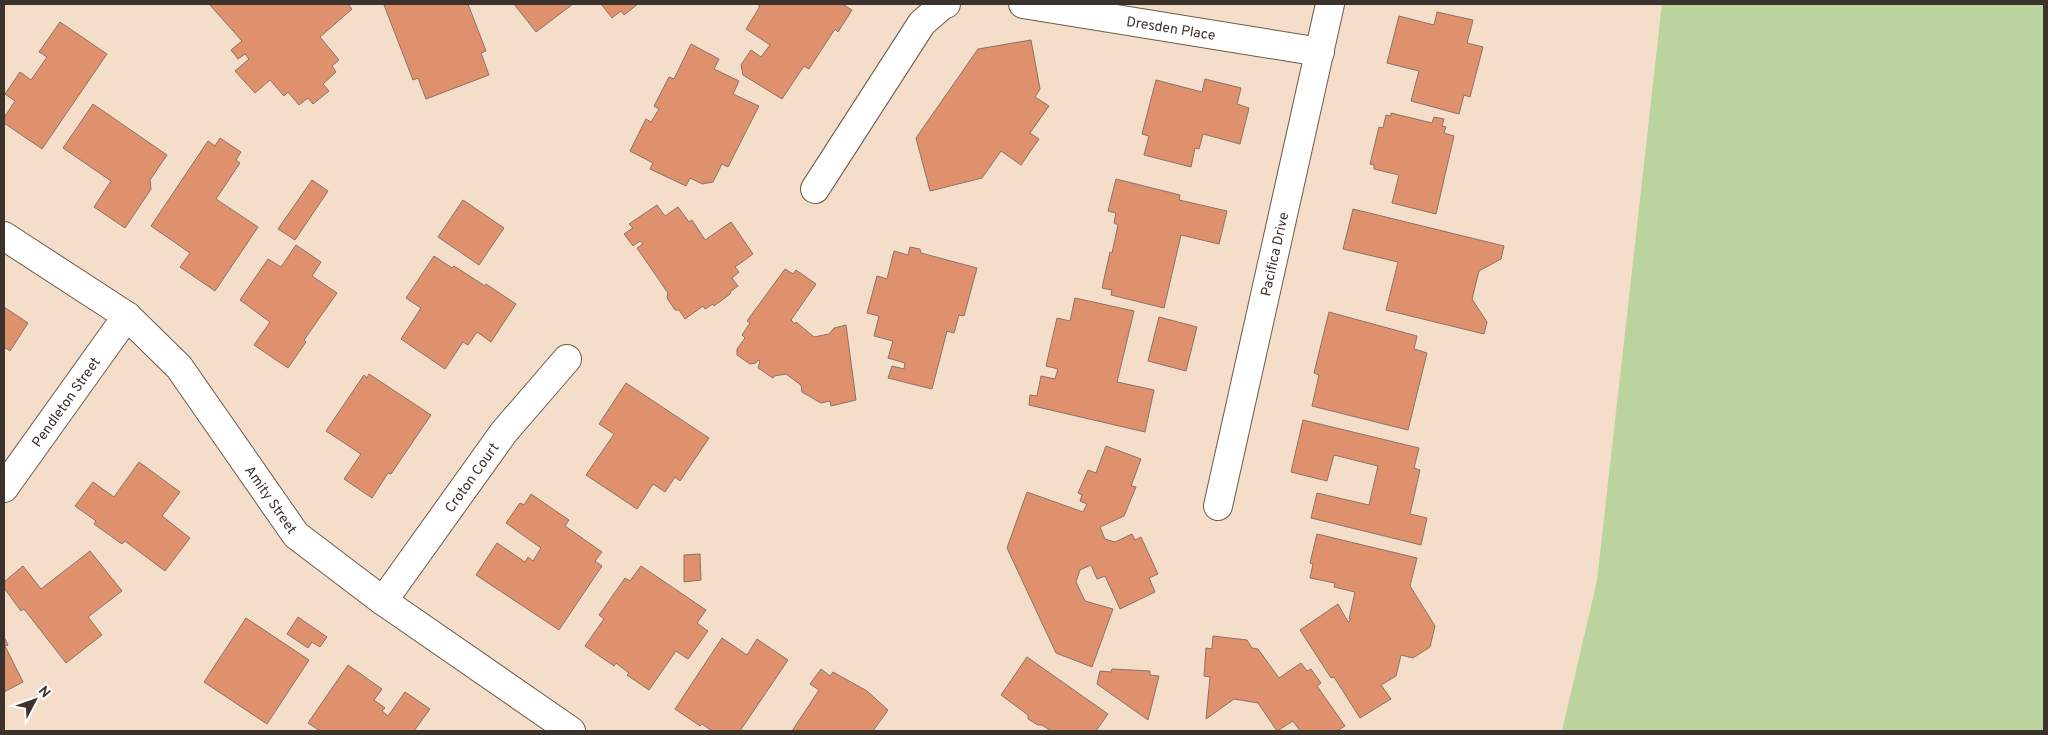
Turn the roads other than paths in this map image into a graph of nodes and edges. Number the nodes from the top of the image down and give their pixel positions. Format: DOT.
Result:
graph roads {
  1 [pos="946,4"];
  2 [pos="1023,4"];
  3 [pos="1330,4"];
  4 [pos="1320,52"];
  5 [pos="815,189"];
  6 [pos="4,236"];
  7 [pos="127,316"];
  8 [pos="567,359"];
  9 [pos="4,488"];
  10 [pos="1218,506"];
  11 [pos="383,601"];
  12 [pos="571,731"];
  1 -- 5 [label="street"];
  2 -- 4 [label="street, Dresden Place"];
  3 -- 4 [label="street, Pacifica Drive"];
  4 -- 10 [label="street, Pacifica Drive"];
  6 -- 7 [label="street, Amity Street"];
  7 -- 9 [label="street, Pendleton Street"];
  7 -- 11 [label="street, Amity Street"];
  8 -- 11 [label="street, Croton Court"];
  11 -- 12 [label="street, Amity Street"];
}
